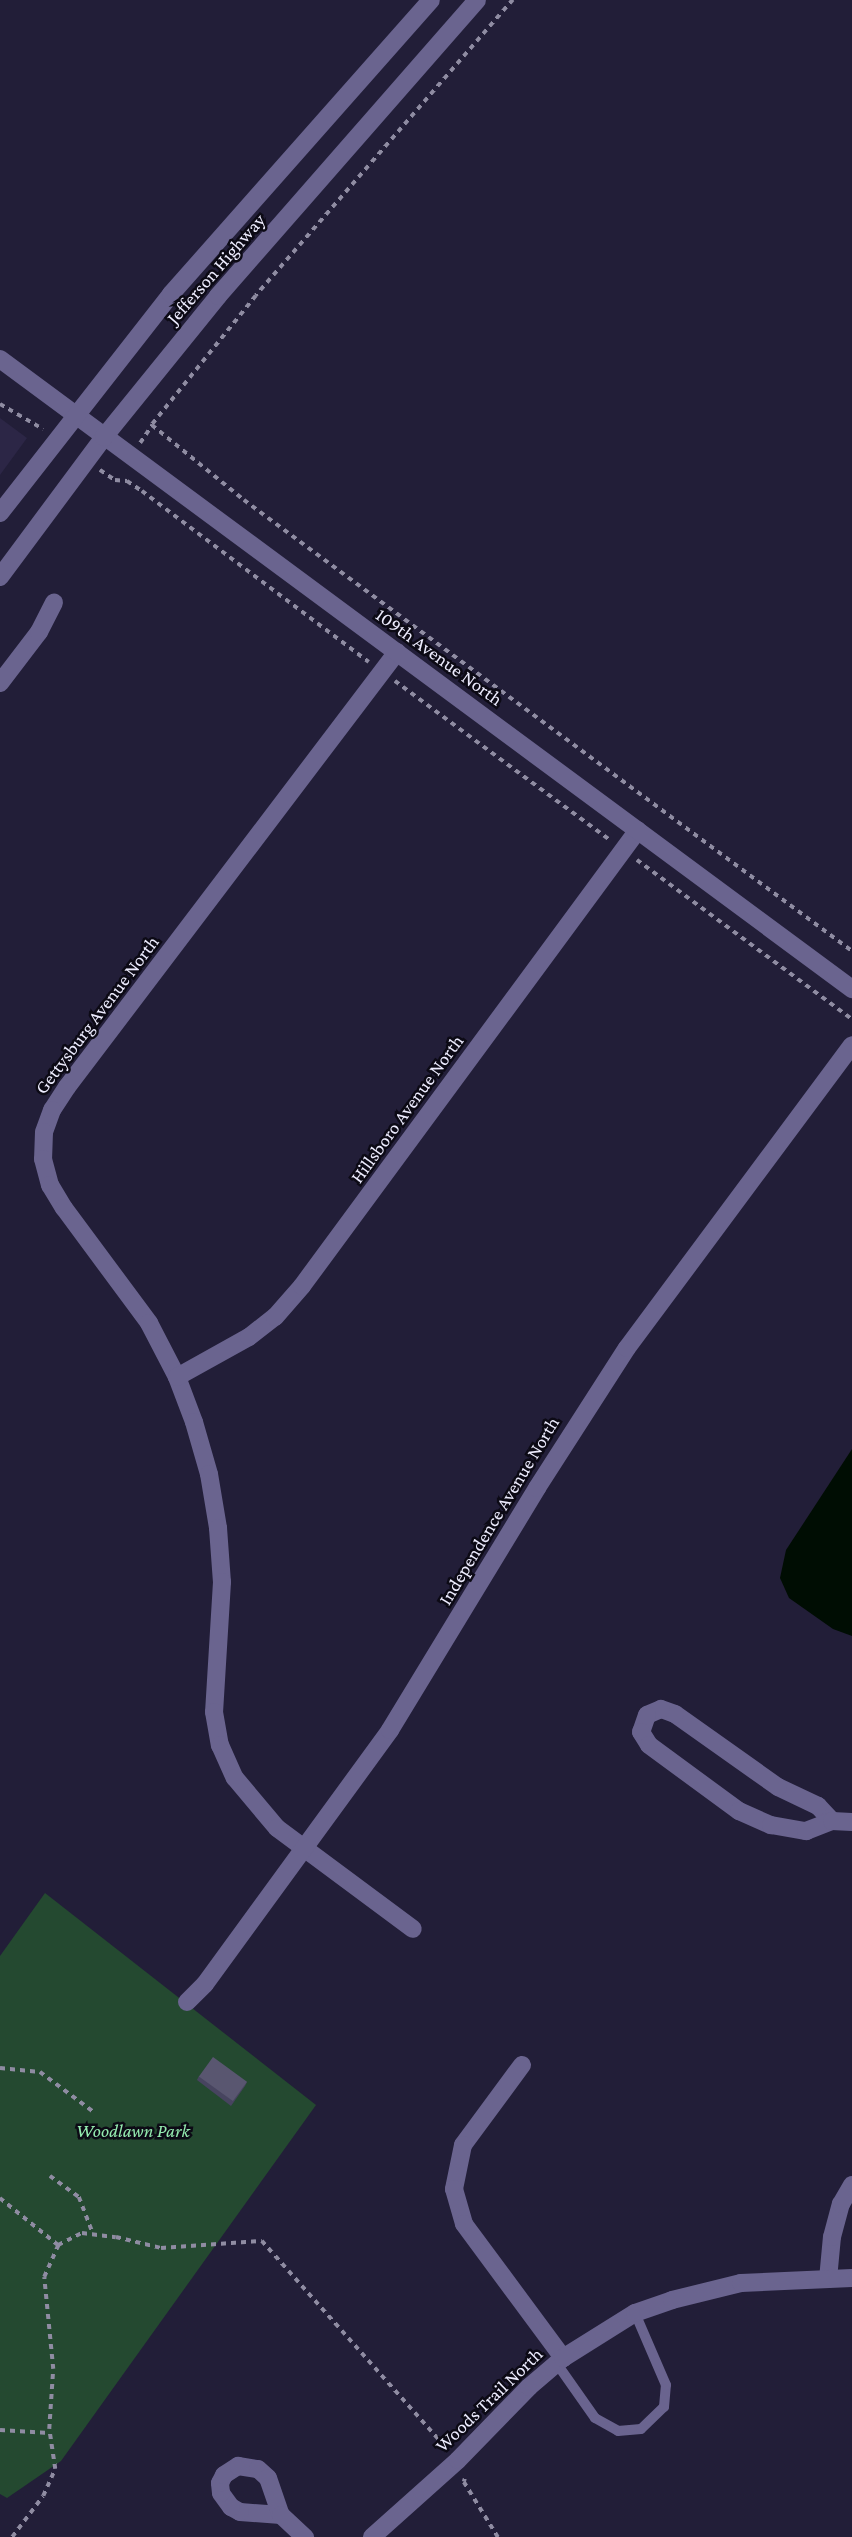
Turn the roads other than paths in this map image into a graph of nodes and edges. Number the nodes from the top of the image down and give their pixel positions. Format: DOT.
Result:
graph roads {
  1 [pos="431,0"];
  2 [pos="477,0"];
  3 [pos="0,359"];
  4 [pos="75,415"];
  5 [pos="104,438"];
  6 [pos="0,513"];
  7 [pos="0,577"];
  8 [pos="54,603"];
  9 [pos="397,652"];
  10 [pos="0,683"];
  11 [pos="638,830"];
  12 [pos="852,989"];
  13 [pos="852,1045"];
  14 [pos="177,1377"];
  15 [pos="832,1821"];
  16 [pos="852,1822"];
  17 [pos="304,1850"];
  18 [pos="413,1929"];
  19 [pos="187,2002"];
  20 [pos="522,2065"];
  21 [pos="852,2185"];
  22 [pos="828,2278"];
  23 [pos="852,2278"];
  24 [pos="635,2313"];
  25 [pos="560,2361"];
  26 [pos="281,2515"];
  27 [pos="305,2537"];
  28 [pos="372,2537"];
  1 -- 4 [label="street, Jefferson Highway"];
  2 -- 5 [label="street, Jefferson Highway"];
  3 -- 4 [label="street, 109th Avenue North"];
  4 -- 5 [label="street, 109th Avenue North"];
  4 -- 6 [label="street, Jefferson Highway"];
  5 -- 7 [label="street, Jefferson Highway"];
  5 -- 9 [label="street, 109th Avenue North"];
  8 -- 10 [label="street"];
  9 -- 11 [label="street, 109th Avenue North"];
  9 -- 14 [label="street, Gettysburg Avenue North"];
  11 -- 12 [label="street, 109th Avenue North"];
  11 -- 14 [label="street, Hillsboro Avenue North"];
  13 -- 17 [label="street, Independence Avenue North"];
  14 -- 17 [label="street, Gettysburg Avenue North"];
  15 -- 15 [label="street"];
  15 -- 16 [label="street"];
  17 -- 18 [label="street, Gettysburg Avenue North"];
  17 -- 19 [label="street, Independence Avenue North"];
  20 -- 25 [label="street"];
  21 -- 22 [label="street"];
  22 -- 23 [label="street, Woods Trail North"];
  22 -- 24 [label="street, Woods Trail North"];
  24 -- 25 [label="street, Woods Trail North"];
  24 -- 25 [label="lane"];
  25 -- 28 [label="street, Woods Trail North"];
  26 -- 27 [label="street"];
}
